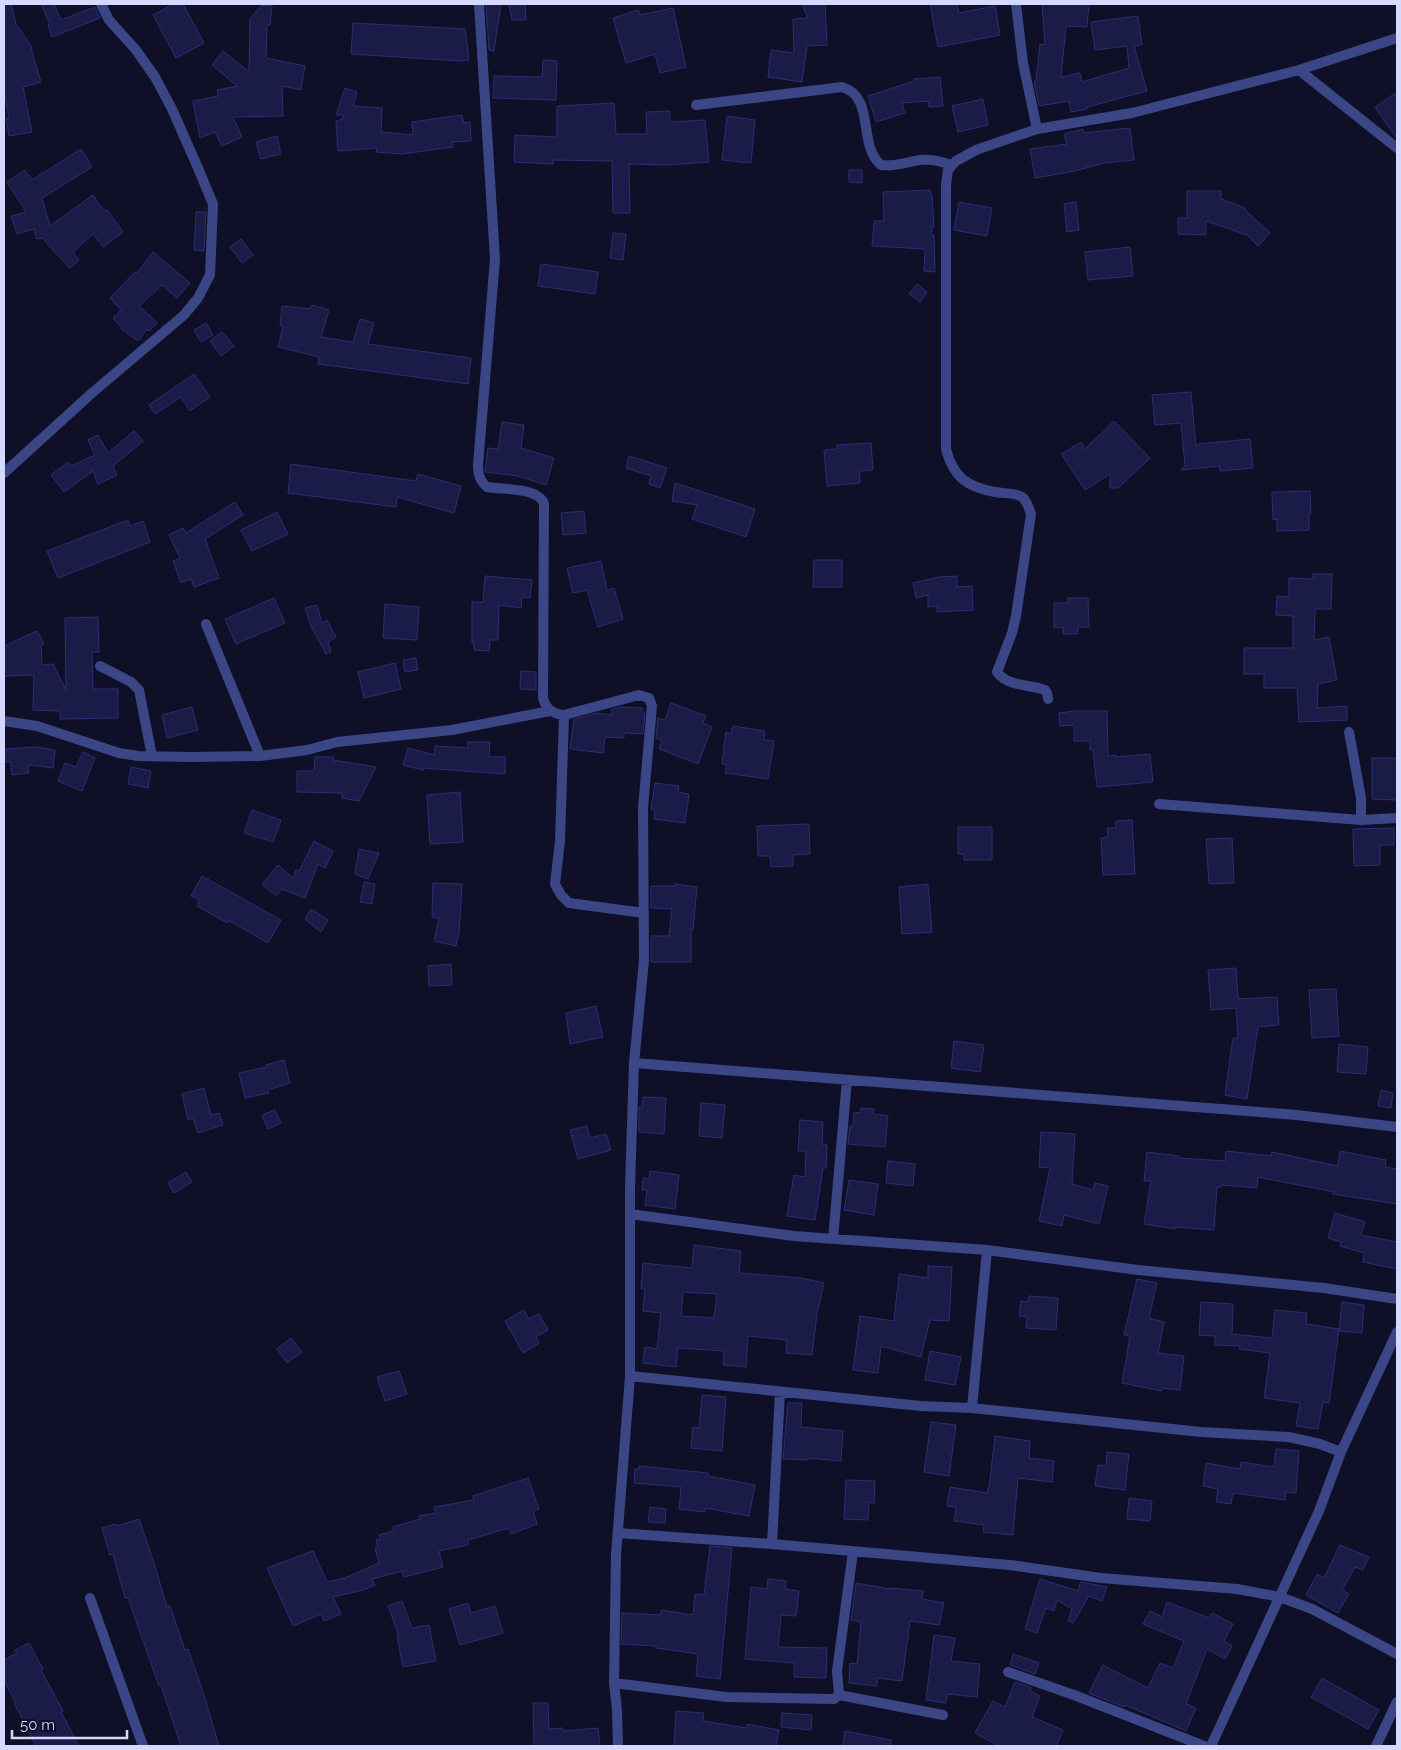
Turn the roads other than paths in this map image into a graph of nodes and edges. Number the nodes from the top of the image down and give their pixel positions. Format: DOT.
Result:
graph roads {
  1 [pos="101,4"];
  2 [pos="478,4"];
  3 [pos="1016,4"];
  4 [pos="1397,38"];
  5 [pos="1299,70"];
  6 [pos="696,105"];
  7 [pos="1037,129"];
  8 [pos="1397,148"];
  9 [pos="951,165"];
  10 [pos="4,473"];
  11 [pos="206,624"];
  12 [pos="100,666"];
  13 [pos="1048,699"];
  14 [pos="550,711"];
  15 [pos="564,715"];
  16 [pos="4,721"];
  17 [pos="1350,732"];
  18 [pos="152,756"];
  19 [pos="260,756"];
  20 [pos="1159,804"];
  21 [pos="1397,818"];
  22 [pos="1361,820"];
  23 [pos="644,913"];
  24 [pos="634,1063"];
  25 [pos="847,1080"];
  26 [pos="1397,1128"];
  27 [pos="630,1214"];
  28 [pos="833,1239"];
  29 [pos="988,1250"];
  30 [pos="1397,1299"];
  31 [pos="1397,1332"];
  32 [pos="630,1376"];
  33 [pos="780,1392"];
  34 [pos="972,1408"];
  35 [pos="1341,1452"];
  36 [pos="618,1533"];
  37 [pos="772,1544"];
  38 [pos="853,1552"];
  39 [pos="1280,1597"];
  40 [pos="90,1598"];
  41 [pos="1397,1654"];
  42 [pos="1008,1672"];
  43 [pos="614,1683"];
  44 [pos="839,1695"];
  45 [pos="1397,1702"];
  46 [pos="943,1715"];
  47 [pos="143,1746"];
  48 [pos="618,1746"];
  49 [pos="1204,1746"];
  50 [pos="1211,1746"];
  51 [pos="1376,1746"];
  1 -- 10 [label="street"];
  2 -- 14 [label="street"];
  3 -- 7 [label="street"];
  4 -- 5 [label="street"];
  5 -- 7 [label="street"];
  5 -- 8 [label="street"];
  6 -- 9 [label="street"];
  7 -- 9 [label="street"];
  9 -- 13 [label="street"];
  11 -- 19 [label="street"];
  12 -- 18 [label="street"];
  14 -- 15 [label="street"];
  14 -- 19 [label="street"];
  15 -- 23 [label="street"];
  15 -- 23 [label="street"];
  16 -- 18 [label="street"];
  17 -- 22 [label="street"];
  18 -- 19 [label="street"];
  20 -- 22 [label="street"];
  21 -- 22 [label="street"];
  23 -- 24 [label="street"];
  24 -- 25 [label="street"];
  24 -- 27 [label="street"];
  25 -- 26 [label="street"];
  25 -- 28 [label="street"];
  27 -- 28 [label="street"];
  27 -- 32 [label="street"];
  28 -- 29 [label="street"];
  29 -- 30 [label="street"];
  29 -- 34 [label="street"];
  31 -- 35 [label="street"];
  32 -- 33 [label="street"];
  32 -- 36 [label="street"];
  33 -- 34 [label="street"];
  33 -- 37 [label="street"];
  34 -- 35 [label="street"];
  35 -- 39 [label="street"];
  36 -- 37 [label="street"];
  36 -- 43 [label="street"];
  37 -- 38 [label="street"];
  38 -- 39 [label="street"];
  38 -- 44 [label="street"];
  39 -- 41 [label="street"];
  39 -- 50 [label="street"];
  40 -- 47 [label="street"];
  42 -- 49 [label="street"];
  43 -- 44 [label="street"];
  43 -- 48 [label="street"];
  44 -- 46 [label="street"];
  45 -- 51 [label="street"];
}
